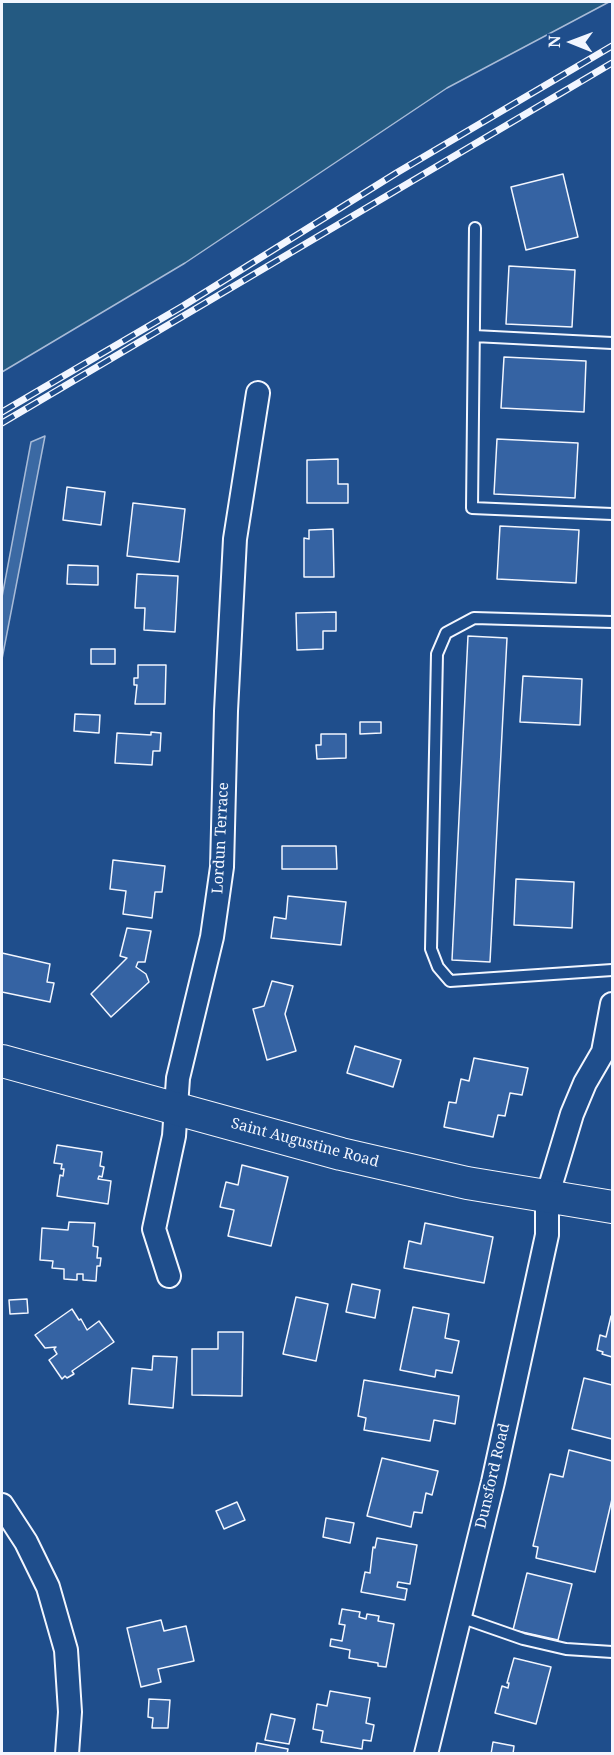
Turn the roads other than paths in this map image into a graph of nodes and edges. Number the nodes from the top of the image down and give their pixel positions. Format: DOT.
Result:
graph roads {
  1 [pos="476,228"];
  2 [pos="474,336"];
  3 [pos="612,343"];
  4 [pos="258,393"];
  5 [pos="612,514"];
  6 [pos="612,622"];
  7 [pos="612,970"];
  8 [pos="612,1004"];
  9 [pos="2,1061"];
  10 [pos="176,1109"];
  11 [pos="547,1197"];
  12 [pos="612,1207"];
  13 [pos="168,1276"];
  14 [pos="2,1505"];
  15 [pos="459,1617"];
  16 [pos="612,1652"];
  17 [pos="67,1754"];
  18 [pos="426,1754"];
  1 -- 2 [label="lane"];
  2 -- 3 [label="lane"];
  2 -- 5 [label="lane"];
  4 -- 10 [label="street, Lordun Terrace"];
  6 -- 7 [label="lane"];
  8 -- 11 [label="street, Dunsford Road"];
  9 -- 10 [label="main road, Saint Augustine Road"];
  10 -- 11 [label="main road, Saint Augustine Road"];
  10 -- 13 [label="street, Lordun Terrace"];
  11 -- 12 [label="main road, Saint Augustine Road"];
  11 -- 15 [label="street, Dunsford Road"];
  14 -- 17 [label="street"];
  15 -- 16 [label="lane"];
  15 -- 18 [label="street, Dunsford Road"];
}
